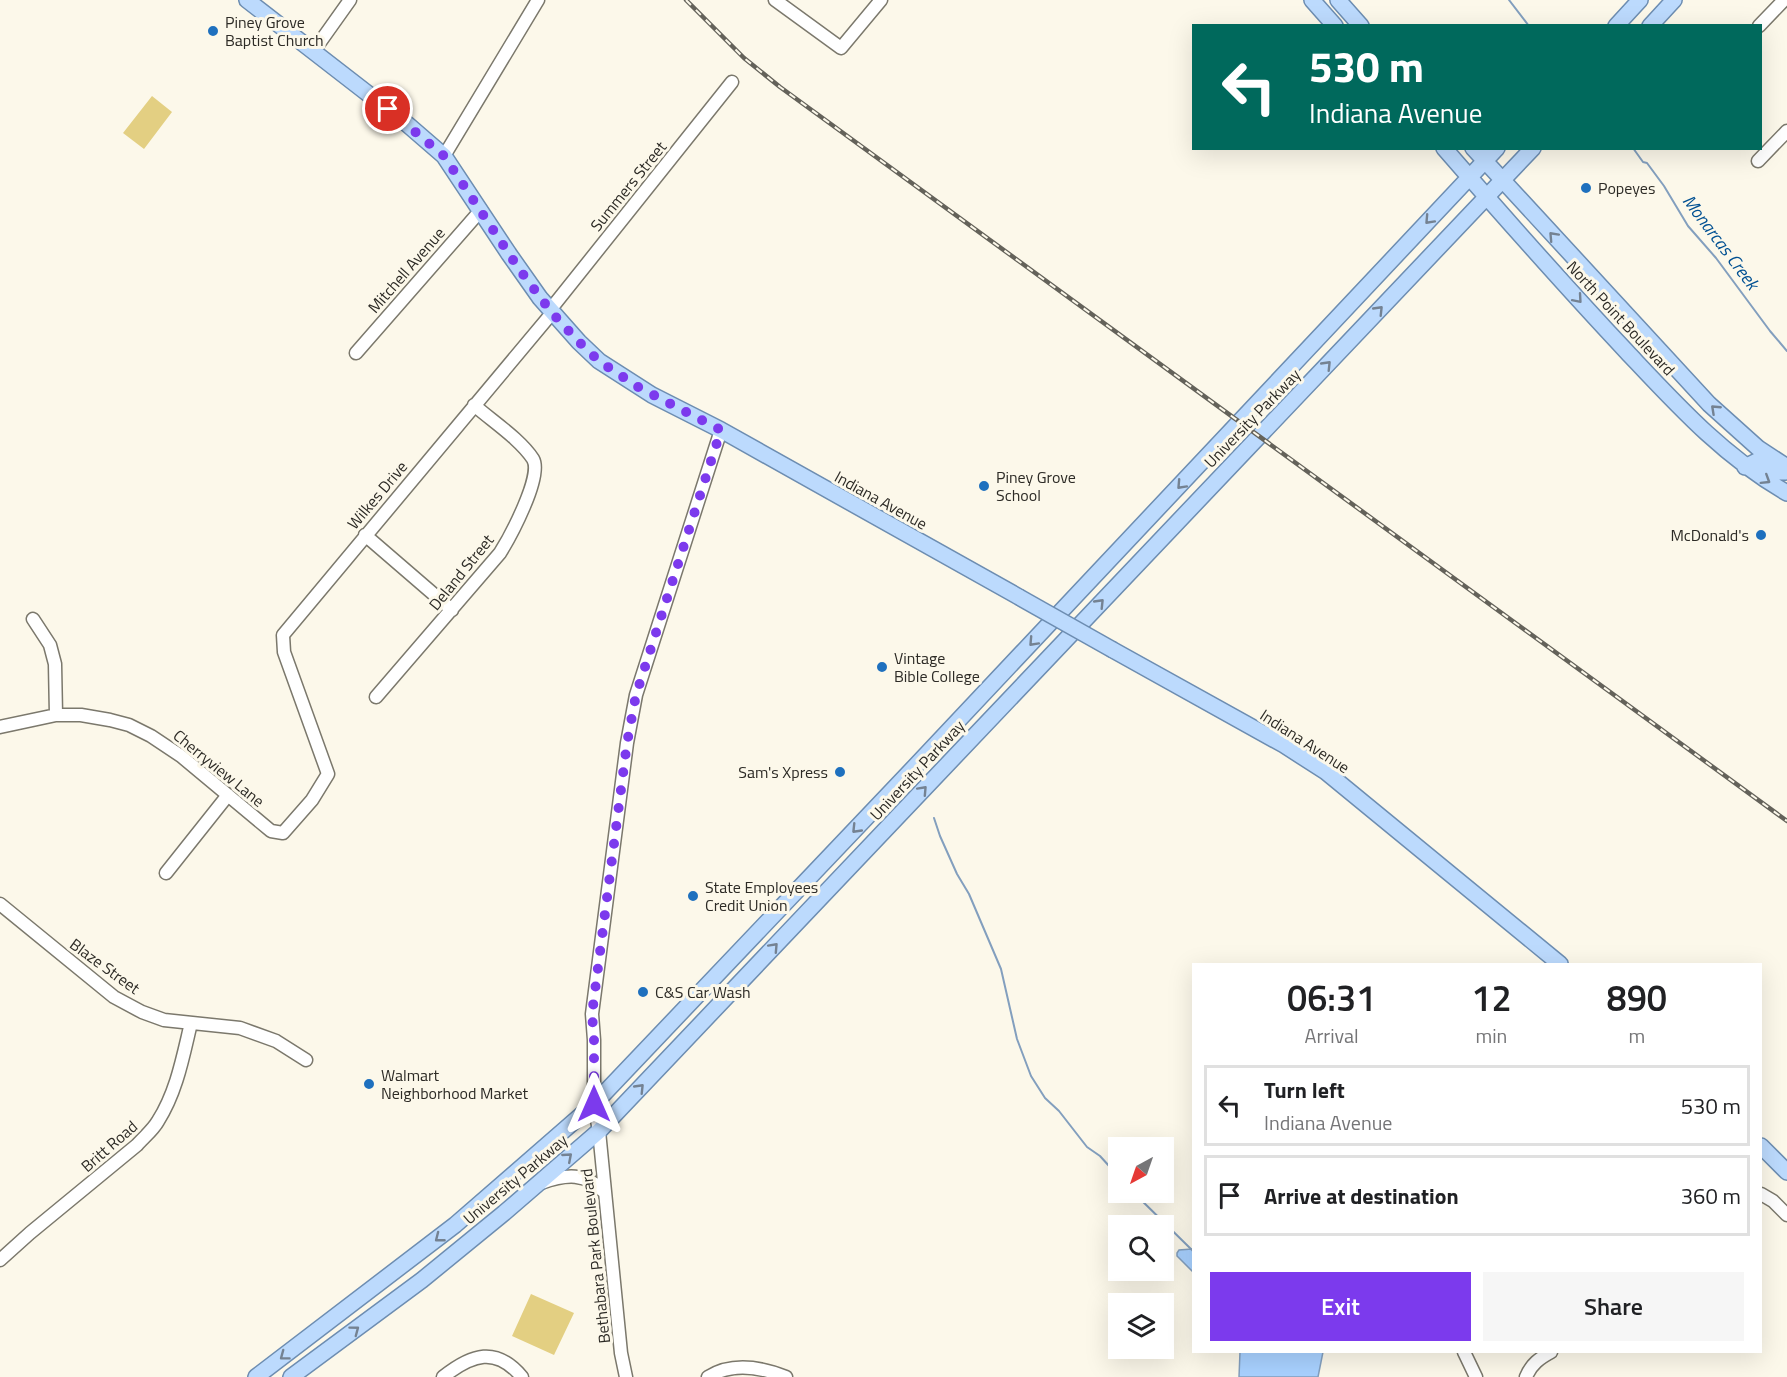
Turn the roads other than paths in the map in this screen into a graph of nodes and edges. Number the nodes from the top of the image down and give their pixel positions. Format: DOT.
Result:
graph roads {
  1 [pos="247,0"];
  2 [pos="350,0"];
  3 [pos="538,0"];
  4 [pos="775,0"];
  5 [pos="881,0"];
  6 [pos="1312,0"];
  7 [pos="1338,0"];
  8 [pos="1640,0"];
  9 [pos="1674,0"];
  10 [pos="1784,0"];
  11 [pos="1333,24"];
  12 [pos="1359,24"];
  13 [pos="1618,24"];
  14 [pos="1652,24"];
  15 [pos="1761,24"];
  16 [pos="313,52"];
  17 [pos="732,82"];
  18 [pos="1787,131"];
  19 [pos="1446,150"];
  20 [pos="1475,150"];
  21 [pos="1495,150"];
  22 [pos="1531,150"];
  23 [pos="444,156"];
  24 [pos="1485,161"];
  25 [pos="1758,161"];
  26 [pos="1469,177"];
  27 [pos="1502,181"];
  28 [pos="1488,196"];
  29 [pos="481,210"];
  30 [pos="551,312"];
  31 [pos="356,352"];
  32 [pos="474,405"];
  33 [pos="721,430"];
  34 [pos="1716,442"];
  35 [pos="1758,448"];
  36 [pos="1745,467"];
  37 [pos="1787,469"];
  38 [pos="1787,493"];
  39 [pos="365,535"];
  40 [pos="452,610"];
  41 [pos="33,619"];
  42 [pos="376,697"];
  43 [pos="308,714"];
  44 [pos="56,715"];
  45 [pos="0,727"];
  46 [pos="228,795"];
  47 [pos="166,873"];
  48 [pos="0,904"];
  49 [pos="1559,963"];
  50 [pos="191,1023"];
  51 [pos="306,1060"];
  52 [pos="594,1104"];
  53 [pos="599,1131"];
  54 [pos="1762,1147"];
  55 [pos="1787,1172"];
  56 [pos="537,1184"];
  57 [pos="605,1192"];
  58 [pos="1762,1195"];
  59 [pos="1787,1215"];
  60 [pos="0,1260"];
  61 [pos="1464,1353"];
  62 [pos="1549,1353"];
  63 [pos="256,1377"];
  64 [pos="291,1377"];
  65 [pos="443,1377"];
  66 [pos="522,1377"];
  67 [pos="626,1377"];
  68 [pos="708,1377"];
  69 [pos="786,1377"];
  70 [pos="1476,1377"];
  71 [pos="1526,1377"];
  1 -- 16 [label="main road, Indiana Avenue"];
  2 -- 16 [label="street"];
  3 -- 23 [label="street"];
  4 -- 5 [label="street"];
  6 -- 11 [label="main road"];
  7 -- 12 [label="main road"];
  8 -- 13 [label="main road"];
  9 -- 14 [label="main road"];
  10 -- 15 [label="street"];
  16 -- 23 [label="main road, Indiana Avenue"];
  17 -- 30 [label="street, Summers Street"];
  18 -- 25 [label="street"];
  19 -- 26 [label="main road, North Point Boulevard"];
  20 -- 24 [label="main road, North Point Boulevard"];
  21 -- 24 [label="main road, University Parkway"];
  22 -- 27 [label="main road, University Parkway"];
  23 -- 29 [label="main road, Indiana Avenue"];
  24 -- 26 [label="main road, University Parkway"];
  24 -- 27 [label="main road, North Point Boulevard"];
  26 -- 28 [label="main road, North Point Boulevard"];
  26 -- 52 [label="main road, University Parkway, one-way"];
  27 -- 28 [label="main road, University Parkway"];
  35 -- 27 [label="main road, North Point Boulevard, one-way"];
  28 -- 34 [label="main road, North Point Boulevard, one-way"];
  53 -- 28 [label="main road, University Parkway, one-way"];
  29 -- 30 [label="main road, Indiana Avenue"];
  29 -- 31 [label="street, Mitchell Avenue"];
  30 -- 32 [label="street, Wilkes Drive"];
  30 -- 33 [label="main road, Indiana Avenue"];
  32 -- 39 [label="street, Wilkes Drive"];
  32 -- 40 [label="street, Deland Street"];
  33 -- 49 [label="main road, Indiana Avenue, bridge"];
  33 -- 52 [label="street, Bethabara Park Boulevard"];
  34 -- 35 [label="main road"];
  34 -- 36 [label="main road, North Point Boulevard"];
  35 -- 37 [label="main road, North Point Boulevard"];
  36 -- 37 [label="main road"];
  36 -- 38 [label="main road, North Point Boulevard, one-way"];
  39 -- 40 [label="street"];
  39 -- 43 [label="street, Wilkes Drive"];
  40 -- 42 [label="street, Deland Street"];
  41 -- 44 [label="street"];
  43 -- 46 [label="street, Cherryview Lane"];
  44 -- 45 [label="street, Cherryview Lane"];
  44 -- 46 [label="street, Cherryview Lane"];
  46 -- 47 [label="street"];
  48 -- 50 [label="street, Blaze Street"];
  50 -- 51 [label="street, Blaze Street"];
  50 -- 60 [label="street, Britt Road"];
  52 -- 53 [label="street, Bethabara Park Boulevard"];
  52 -- 63 [label="main road, University Parkway, one-way"];
  56 -- 53 [label="main road, University Parkway, one-way"];
  53 -- 57 [label="street, Bethabara Park Boulevard"];
  54 -- 55 [label="main road"];
  56 -- 57 [label="street"];
  64 -- 56 [label="main road, University Parkway, one-way"];
  57 -- 67 [label="street, Bethabara Park Boulevard"];
  58 -- 59 [label="street"];
  61 -- 70 [label="street"];
  62 -- 71 [label="street"];
  65 -- 66 [label="street"];
  68 -- 69 [label="street"];
}
